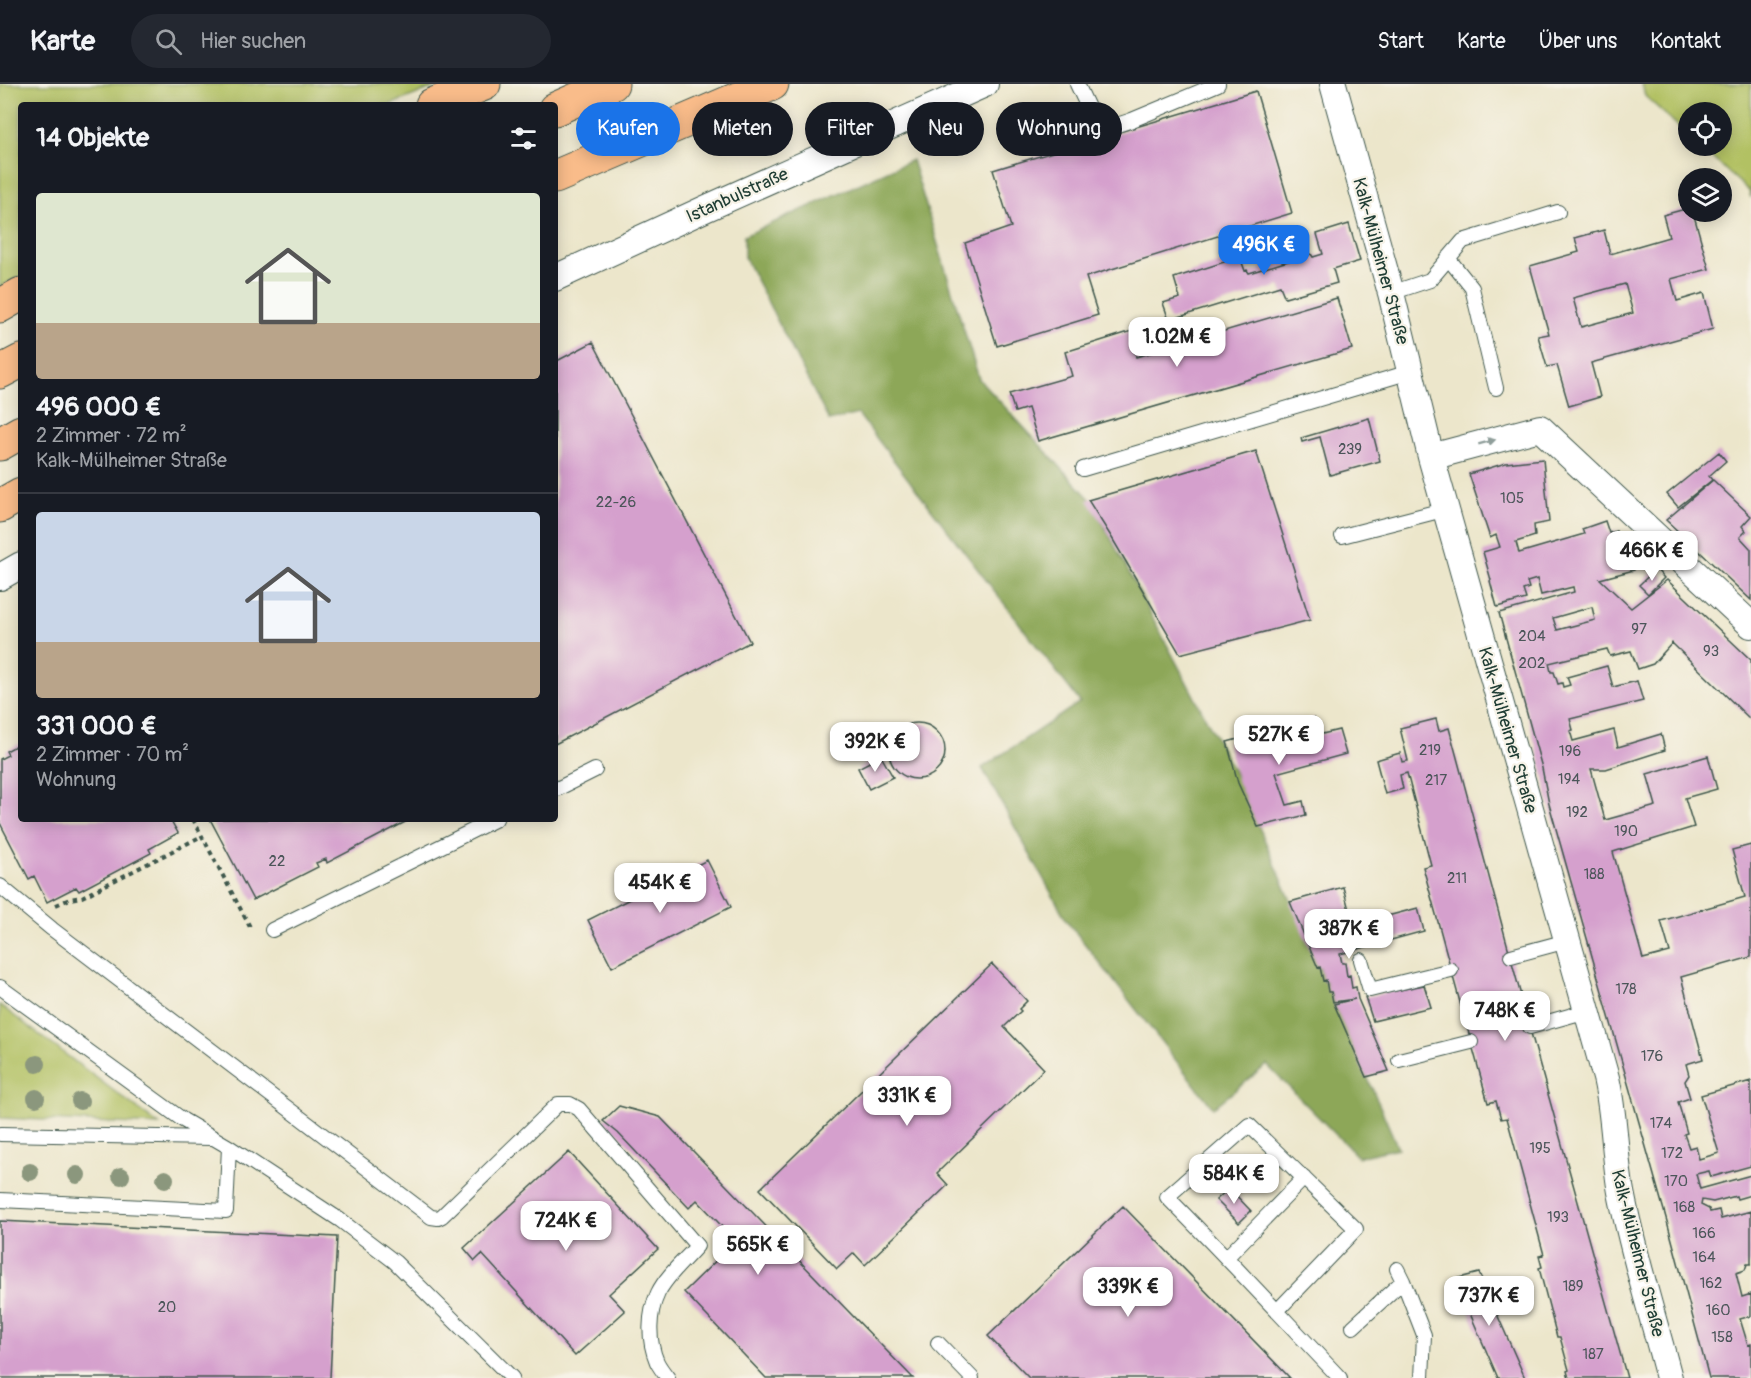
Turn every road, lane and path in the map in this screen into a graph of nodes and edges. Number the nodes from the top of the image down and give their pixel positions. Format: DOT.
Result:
graph roads {
  1 [pos="484,84"];
  2 [pos="612,84"];
  3 [pos="772,84"];
  4 [pos="985,84"];
  5 [pos="1077,84"];
  6 [pos="1218,84"];
  7 [pos="1333,84"];
  8 [pos="439,102"];
  9 [pos="558,108"];
  10 [pos="558,176"];
  11 [pos="1558,212"];
  12 [pos="1448,258"];
  13 [pos="558,277"];
  14 [pos="1391,293"];
  15 [pos="18,296"];
  16 [pos="0,306"];
  17 [pos="18,363"];
  18 [pos="0,372"];
  19 [pos="1410,372"];
  20 [pos="1497,388"];
  21 [pos="18,434"];
  22 [pos="0,444"];
  23 [pos="1431,457"];
  24 [pos="1083,469"];
  25 [pos="18,496"];
  26 [pos="0,506"];
  27 [pos="1447,509"];
  28 [pos="1342,536"];
  29 [pos="18,567"];
  30 [pos="0,577"];
  31 [pos="1751,626"];
  32 [pos="595,770"];
  33 [pos="558,788"];
  34 [pos="195,822"];
  35 [pos="490,822"];
  36 [pos="202,836"];
  37 [pos="0,886"];
  38 [pos="52,908"];
  39 [pos="250,928"];
  40 [pos="272,930"];
  41 [pos="1568,941"];
  42 [pos="1511,956"];
  43 [pos="1361,960"];
  44 [pos="1451,970"];
  45 [pos="0,987"];
  46 [pos="1587,1011"];
  47 [pos="1530,1027"];
  48 [pos="1471,1042"];
  49 [pos="1399,1060"];
  50 [pos="0,1134"];
  51 [pos="212,1138"];
  52 [pos="229,1147"];
  53 [pos="1304,1178"];
  54 [pos="0,1200"];
  55 [pos="1227,1257"];
  56 [pos="1276,1311"];
  57 [pos="1353,1327"];
  58 [pos="938,1343"];
  59 [pos="512,1378"];
  60 [pos="668,1378"];
  61 [pos="972,1378"];
  62 [pos="1340,1378"];
  63 [pos="1422,1378"];
  64 [pos="1669,1378"];
  1 -- 8 [label="highway"];
  2 -- 9 [label="highway"];
  3 -- 10 [label="highway"];
  4 -- 13 [label="street, Istanbulstraße"];
  5 -- 6 [label="lane"];
  7 -- 14 [label="street, Kalk-Mülheimer Straße"];
  11 -- 12 [label="lane"];
  12 -- 14 [label="lane"];
  12 -- 20 [label="lane"];
  14 -- 19 [label="street, Kalk-Mülheimer Straße"];
  15 -- 16 [label="highway"];
  17 -- 18 [label="highway"];
  19 -- 23 [label="street, Kalk-Mülheimer Straße"];
  19 -- 24 [label="lane"];
  21 -- 22 [label="highway"];
  23 -- 27 [label="street, Kalk-Mülheimer Straße"];
  23 -- 31 [label="street, one-way"];
  25 -- 26 [label="highway"];
  27 -- 28 [label="lane"];
  27 -- 41 [label="street, Kalk-Mülheimer Straße"];
  29 -- 30 [label="street"];
  32 -- 33 [label="lane"];
  34 -- 36 [label="path"];
  35 -- 40 [label="lane"];
  36 -- 38 [label="path"];
  36 -- 39 [label="path"];
  37 -- 60 [label="lane"];
  41 -- 42 [label="lane"];
  41 -- 46 [label="street, Kalk-Mülheimer Straße"];
  43 -- 44 [label="lane"];
  45 -- 51 [label="lane"];
  46 -- 47 [label="lane"];
  46 -- 64 [label="street, Kalk-Mülheimer Straße"];
  48 -- 49 [label="lane"];
  50 -- 51 [label="lane"];
  51 -- 52 [label="lane"];
  52 -- 54 [label="lane"];
  52 -- 59 [label="lane"];
  53 -- 55 [label="lane"];
  53 -- 55 [label="lane"];
  53 -- 56 [label="lane"];
  55 -- 56 [label="lane"];
  56 -- 62 [label="lane"];
  57 -- 63 [label="lane"];
  58 -- 61 [label="lane"];
}
